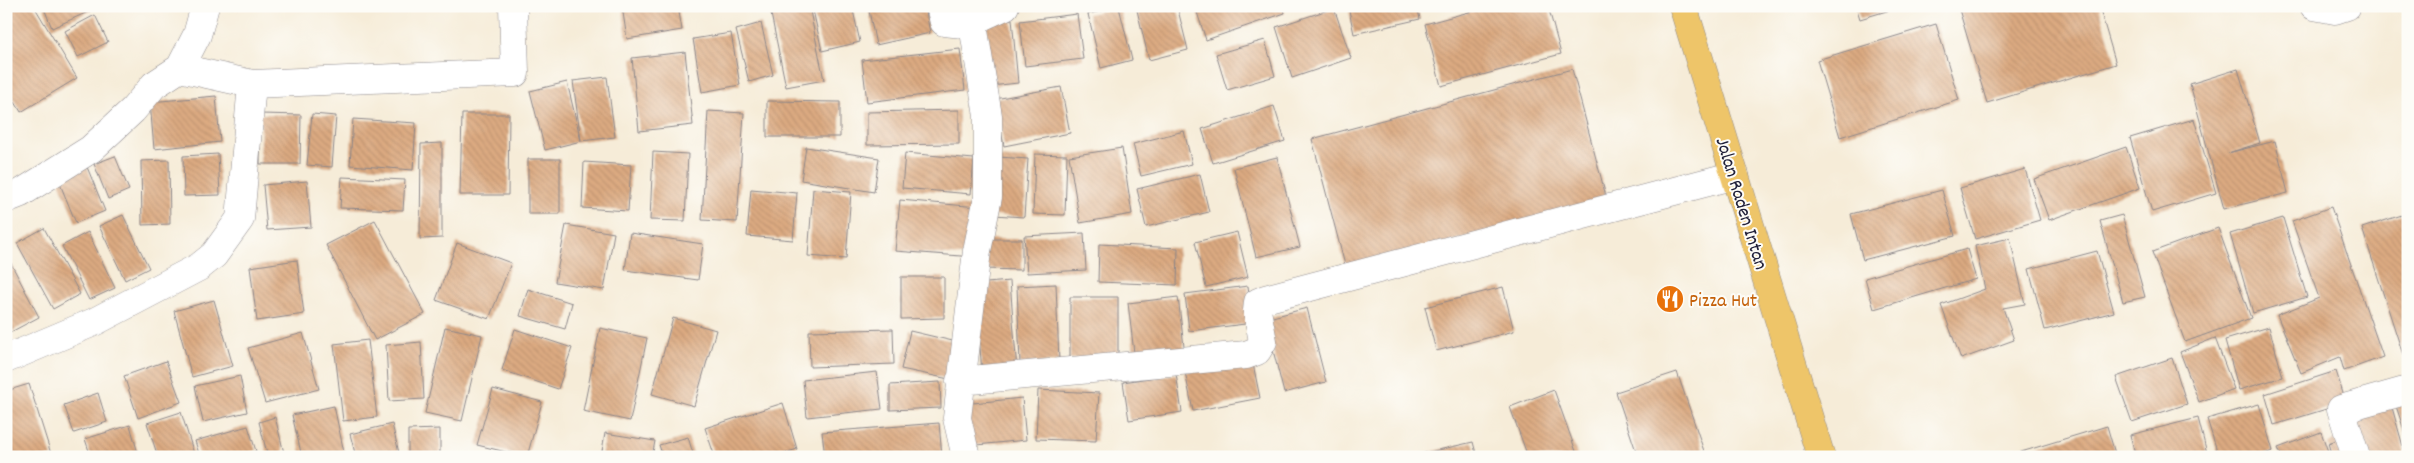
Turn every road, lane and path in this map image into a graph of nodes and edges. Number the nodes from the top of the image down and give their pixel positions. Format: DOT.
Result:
graph roads {
  1 [pos="205,6"];
  2 [pos="514,6"];
  3 [pos="940,6"];
  4 [pos="1005,6"];
  5 [pos="1683,6"];
  6 [pos="2314,6"];
  7 [pos="2347,6"];
  8 [pos="973,25"];
  9 [pos="180,68"];
  10 [pos="252,84"];
  11 [pos="1735,175"];
  12 [pos="6,199"];
  13 [pos="6,360"];
  14 [pos="960,381"];
  15 [pos="2408,390"];
  16 [pos="966,457"];
  17 [pos="1821,457"];
  18 [pos="2356,457"];
  1 -- 9 [label="street"];
  2 -- 10 [label="street"];
  3 -- 8 [label="street"];
  4 -- 8 [label="street"];
  5 -- 11 [label="main road, Jalan Raden Intan"];
  6 -- 7 [label="street"];
  8 -- 14 [label="street"];
  9 -- 10 [label="street"];
  9 -- 12 [label="street"];
  10 -- 13 [label="street"];
  11 -- 14 [label="street"];
  11 -- 17 [label="main road, Jalan Raden Intan"];
  14 -- 16 [label="street"];
  15 -- 18 [label="street"];
}
